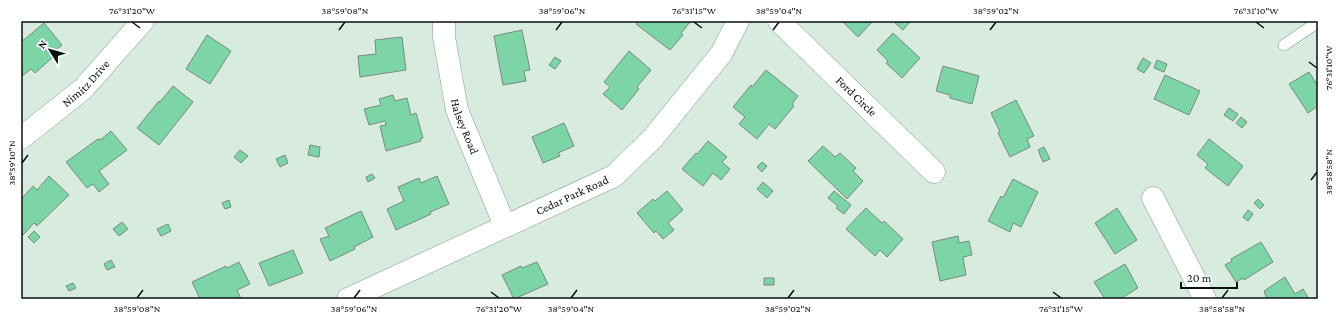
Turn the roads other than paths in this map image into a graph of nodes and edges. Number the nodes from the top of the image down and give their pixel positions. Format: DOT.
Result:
graph roads {
  1 [pos="143,21"];
  2 [pos="444,21"];
  3 [pos="738,21"];
  4 [pos="779,21"];
  5 [pos="1318,22"];
  6 [pos="1284,45"];
  7 [pos="21,138"];
  8 [pos="934,172"];
  9 [pos="1153,198"];
  10 [pos="505,226"];
  11 [pos="348,299"];
  12 [pos="1205,299"];
  1 -- 7 [label="street, Nimitz Drive"];
  2 -- 10 [label="street, Halsey Road"];
  3 -- 10 [label="street, Cedar Park Road"];
  4 -- 8 [label="street, Ford Circle"];
  5 -- 6 [label="lane"];
  9 -- 12 [label="street"];
  10 -- 11 [label="street, Cedar Park Road"];
}
